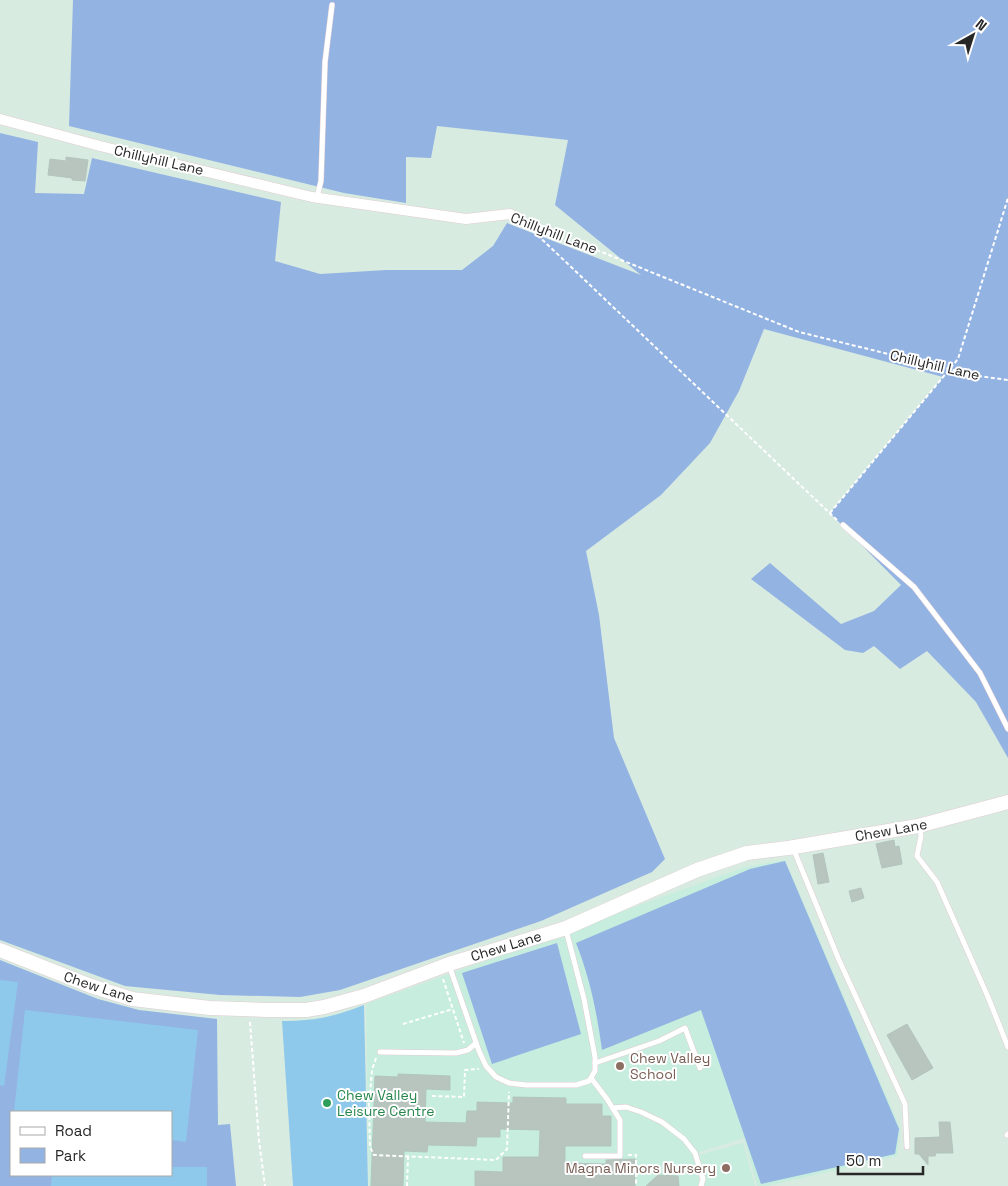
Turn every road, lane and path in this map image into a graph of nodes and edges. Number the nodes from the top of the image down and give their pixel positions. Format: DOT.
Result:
graph roads {
  1 [pos="332,5"];
  2 [pos="0,119"];
  3 [pos="317,197"];
  4 [pos="1008,198"];
  5 [pos="521,219"];
  6 [pos="950,369"];
  7 [pos="1008,380"];
  8 [pos="830,513"];
  9 [pos="843,525"];
  10 [pos="1008,729"];
  11 [pos="1008,802"];
  12 [pos="920,826"];
  13 [pos="792,847"];
  14 [pos="566,928"];
  15 [pos="0,950"];
  16 [pos="444,966"];
  17 [pos="453,1009"];
  18 [pos="249,1010"];
  19 [pos="403,1024"];
  20 [pos="476,1043"];
  21 [pos="1008,1047"];
  22 [pos="467,1050"];
  23 [pos="380,1052"];
  24 [pos="595,1063"];
  25 [pos="486,1066"];
  26 [pos="700,1068"];
  27 [pos="591,1078"];
  28 [pos="370,1082"];
  29 [pos="509,1083"];
  30 [pos="374,1084"];
  31 [pos="432,1096"];
  32 [pos="613,1108"];
  33 [pos="907,1147"];
  34 [pos="408,1156"];
  35 [pos="585,1156"];
  36 [pos="620,1156"];
  37 [pos="265,1186"];
  38 [pos="407,1186"];
  39 [pos="636,1186"];
  40 [pos="701,1186"];
  1 -- 3 [label="lane"];
  2 -- 3 [label="street, Chillyhill Lane"];
  3 -- 5 [label="street, Chillyhill Lane"];
  4 -- 6 [label="path"];
  5 -- 6 [label="path, Chillyhill Lane"];
  5 -- 8 [label="path"];
  6 -- 7 [label="path, Chillyhill Lane"];
  6 -- 8 [label="path"];
  8 -- 9 [label="path"];
  9 -- 10 [label="lane"];
  11 -- 12 [label="main road, Chew Lane"];
  12 -- 13 [label="main road, Chew Lane"];
  12 -- 21 [label="lane"];
  13 -- 14 [label="main road, Chew Lane"];
  13 -- 33 [label="lane"];
  14 -- 16 [label="main road, Chew Lane"];
  14 -- 24 [label="lane"];
  15 -- 18 [label="main road, Chew Lane"];
  16 -- 17 [label="path"];
  16 -- 18 [label="main road, Chew Lane"];
  16 -- 20 [label="lane"];
  17 -- 19 [label="path"];
  17 -- 22 [label="path"];
  18 -- 37 [label="path"];
  20 -- 22 [label="lane"];
  20 -- 25 [label="lane"];
  22 -- 23 [label="lane"];
  23 -- 28 [label="path"];
  24 -- 26 [label="lane"];
  24 -- 27 [label="lane"];
  25 -- 29 [label="lane"];
  25 -- 31 [label="path"];
  27 -- 29 [label="lane"];
  27 -- 32 [label="lane"];
  28 -- 30 [label="path"];
  28 -- 34 [label="path"];
  29 -- 34 [label="path"];
  32 -- 36 [label="lane"];
  32 -- 40 [label="lane"];
  34 -- 38 [label="path"];
  35 -- 36 [label="lane"];
  36 -- 39 [label="path"];
}
